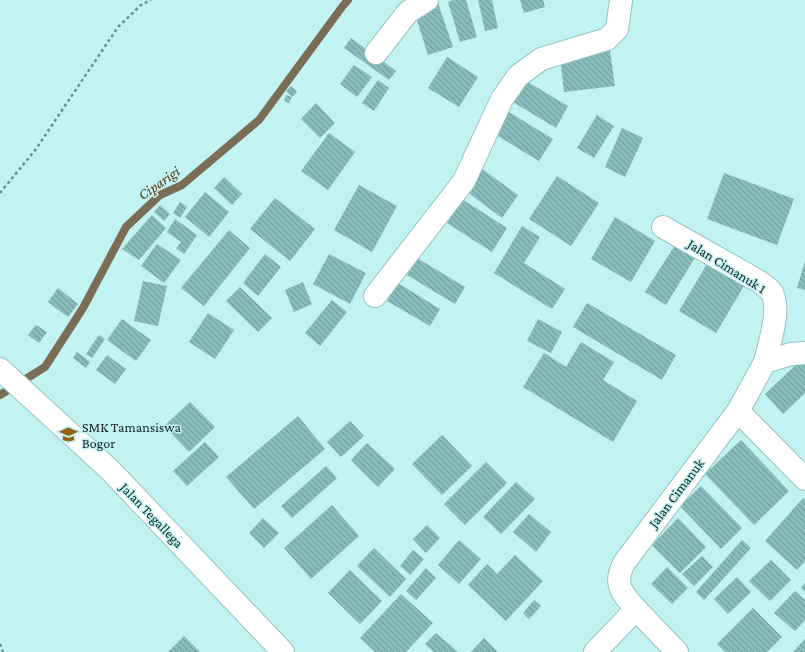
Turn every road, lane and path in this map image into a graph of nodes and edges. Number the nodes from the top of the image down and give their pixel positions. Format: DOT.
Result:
graph roads {
  1 [pos="151,0"];
  2 [pos="427,0"];
  3 [pos="621,0"];
  4 [pos="376,53"];
  5 [pos="0,192"];
  6 [pos="663,227"];
  7 [pos="375,296"];
  8 [pos="805,353"];
  9 [pos="765,362"];
  10 [pos="8,376"];
  11 [pos="738,412"];
  12 [pos="805,479"];
  13 [pos="636,609"];
  14 [pos="0,644"];
  15 [pos="3,652"];
  16 [pos="283,652"];
  17 [pos="595,652"];
  18 [pos="677,652"];
  1 -- 5 [label="path"];
  2 -- 4 [label="street"];
  3 -- 7 [label="street"];
  6 -- 9 [label="street, Jalan Cimanuk 1"];
  8 -- 9 [label="street"];
  9 -- 11 [label="street, Jalan Cimanuk"];
  10 -- 16 [label="street, Jalan Tegallega"];
  11 -- 12 [label="street"];
  11 -- 13 [label="street, Jalan Cimanuk"];
  13 -- 17 [label="street"];
  13 -- 18 [label="street, Jalan Cimanuk"];
  14 -- 15 [label="path"];
}
